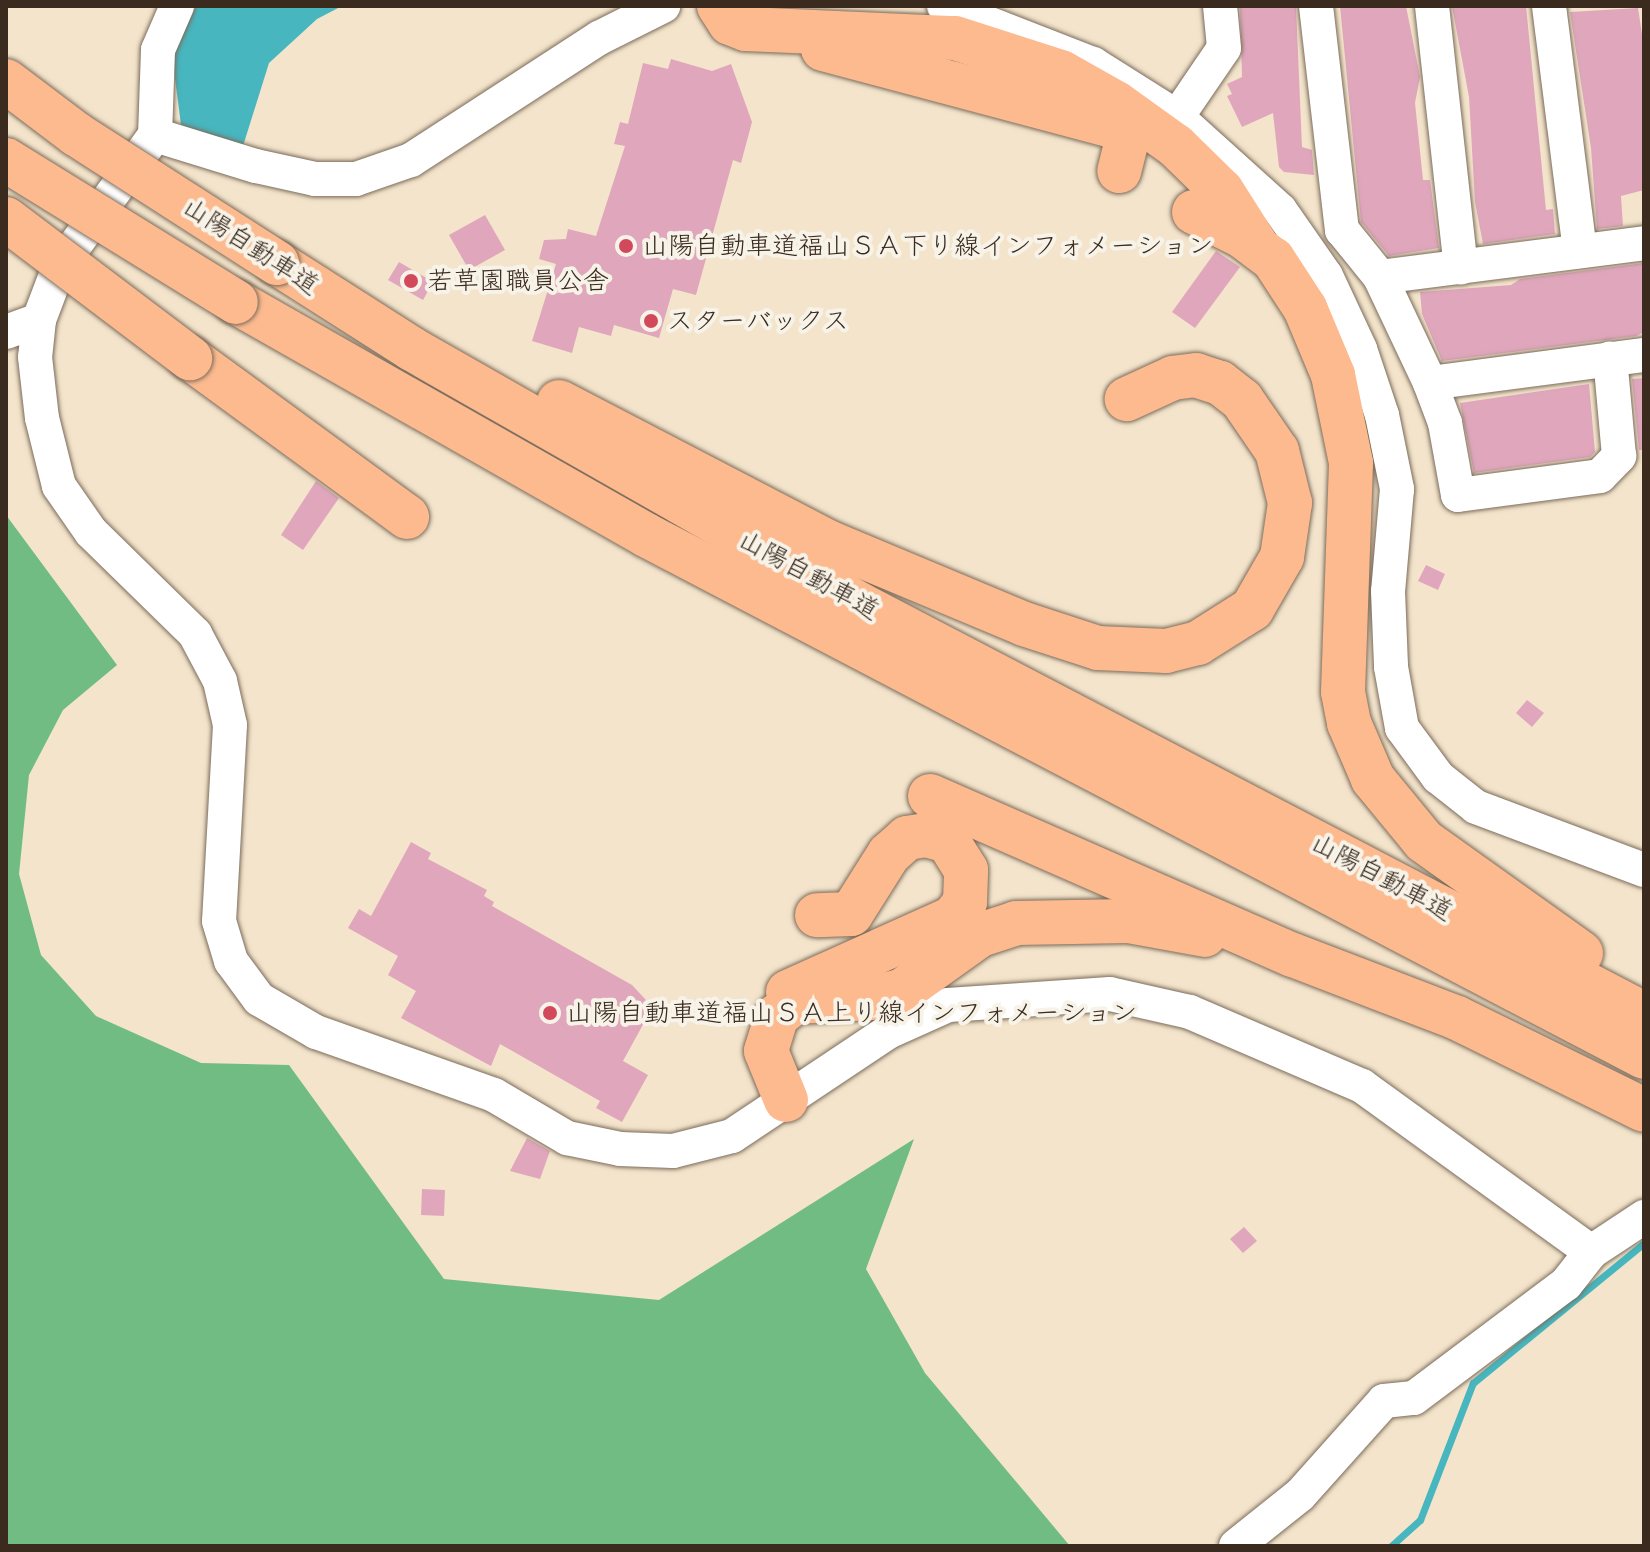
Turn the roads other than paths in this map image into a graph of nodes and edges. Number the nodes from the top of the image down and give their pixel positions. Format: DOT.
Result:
graph roads {
  1 [pos="177,6"];
  2 [pos="663,6"];
  3 [pos="717,6"];
  4 [pos="944,6"];
  5 [pos="1220,6"];
  6 [pos="1316,6"];
  7 [pos="1432,6"];
  8 [pos="1549,6"];
  9 [pos="6,81"];
  10 [pos="1177,117"];
  11 [pos="155,135"];
  12 [pos="6,160"];
  13 [pos="1119,171"];
  14 [pos="1194,212"];
  15 [pos="6,219"];
  16 [pos="1644,243"];
  17 [pos="1255,244"];
  18 [pos="1580,251"];
  19 [pos="277,263"];
  20 [pos="1461,267"];
  21 [pos="1380,277"];
  22 [pos="39,320"];
  23 [pos="6,332"];
  24 [pos="1644,355"];
  25 [pos="1610,358"];
  26 [pos="1430,383"];
  27 [pos="1127,399"];
  28 [pos="407,517"];
  29 [pos="930,796"];
  30 [pos="1644,870"];
  31 [pos="817,915"];
  32 [pos="1293,955"];
  33 [pos="1644,994"];
  34 [pos="1643,1042"];
  35 [pos="786,1100"];
  36 [pos="1630,1104"];
  37 [pos="1644,1217"];
  38 [pos="1591,1252"];
  39 [pos="1236,1546"];
  1 -- 11 [label="street"];
  2 -- 11 [label="street"];
  3 -- 13 [label="highway"];
  3 -- 17 [label="highway"];
  4 -- 10 [label="street"];
  5 -- 10 [label="street"];
  6 -- 21 [label="street"];
  7 -- 20 [label="street"];
  8 -- 18 [label="street"];
  9 -- 19 [label="highway, 山陽自動車道, bridge"];
  10 -- 30 [label="street"];
  11 -- 22 [label="street"];
  12 -- 34 [label="highway, 山陽自動車道, bridge"];
  14 -- 17 [label="highway"];
  15 -- 28 [label="highway, bridge"];
  16 -- 18 [label="street"];
  17 -- 33 [label="highway"];
  18 -- 20 [label="street"];
  19 -- 27 [label="highway"];
  19 -- 34 [label="highway, 山陽自動車道"];
  20 -- 21 [label="street"];
  21 -- 26 [label="street"];
  22 -- 23 [label="street"];
  22 -- 35 [label="street"];
  24 -- 25 [label="street"];
  25 -- 26 [label="street"];
  25 -- 26 [label="street"];
  29 -- 32 [label="highway"];
  31 -- 35 [label="highway"];
  32 -- 35 [label="highway"];
  32 -- 36 [label="highway"];
  35 -- 38 [label="street"];
  37 -- 38 [label="street"];
  38 -- 39 [label="street"];
}
